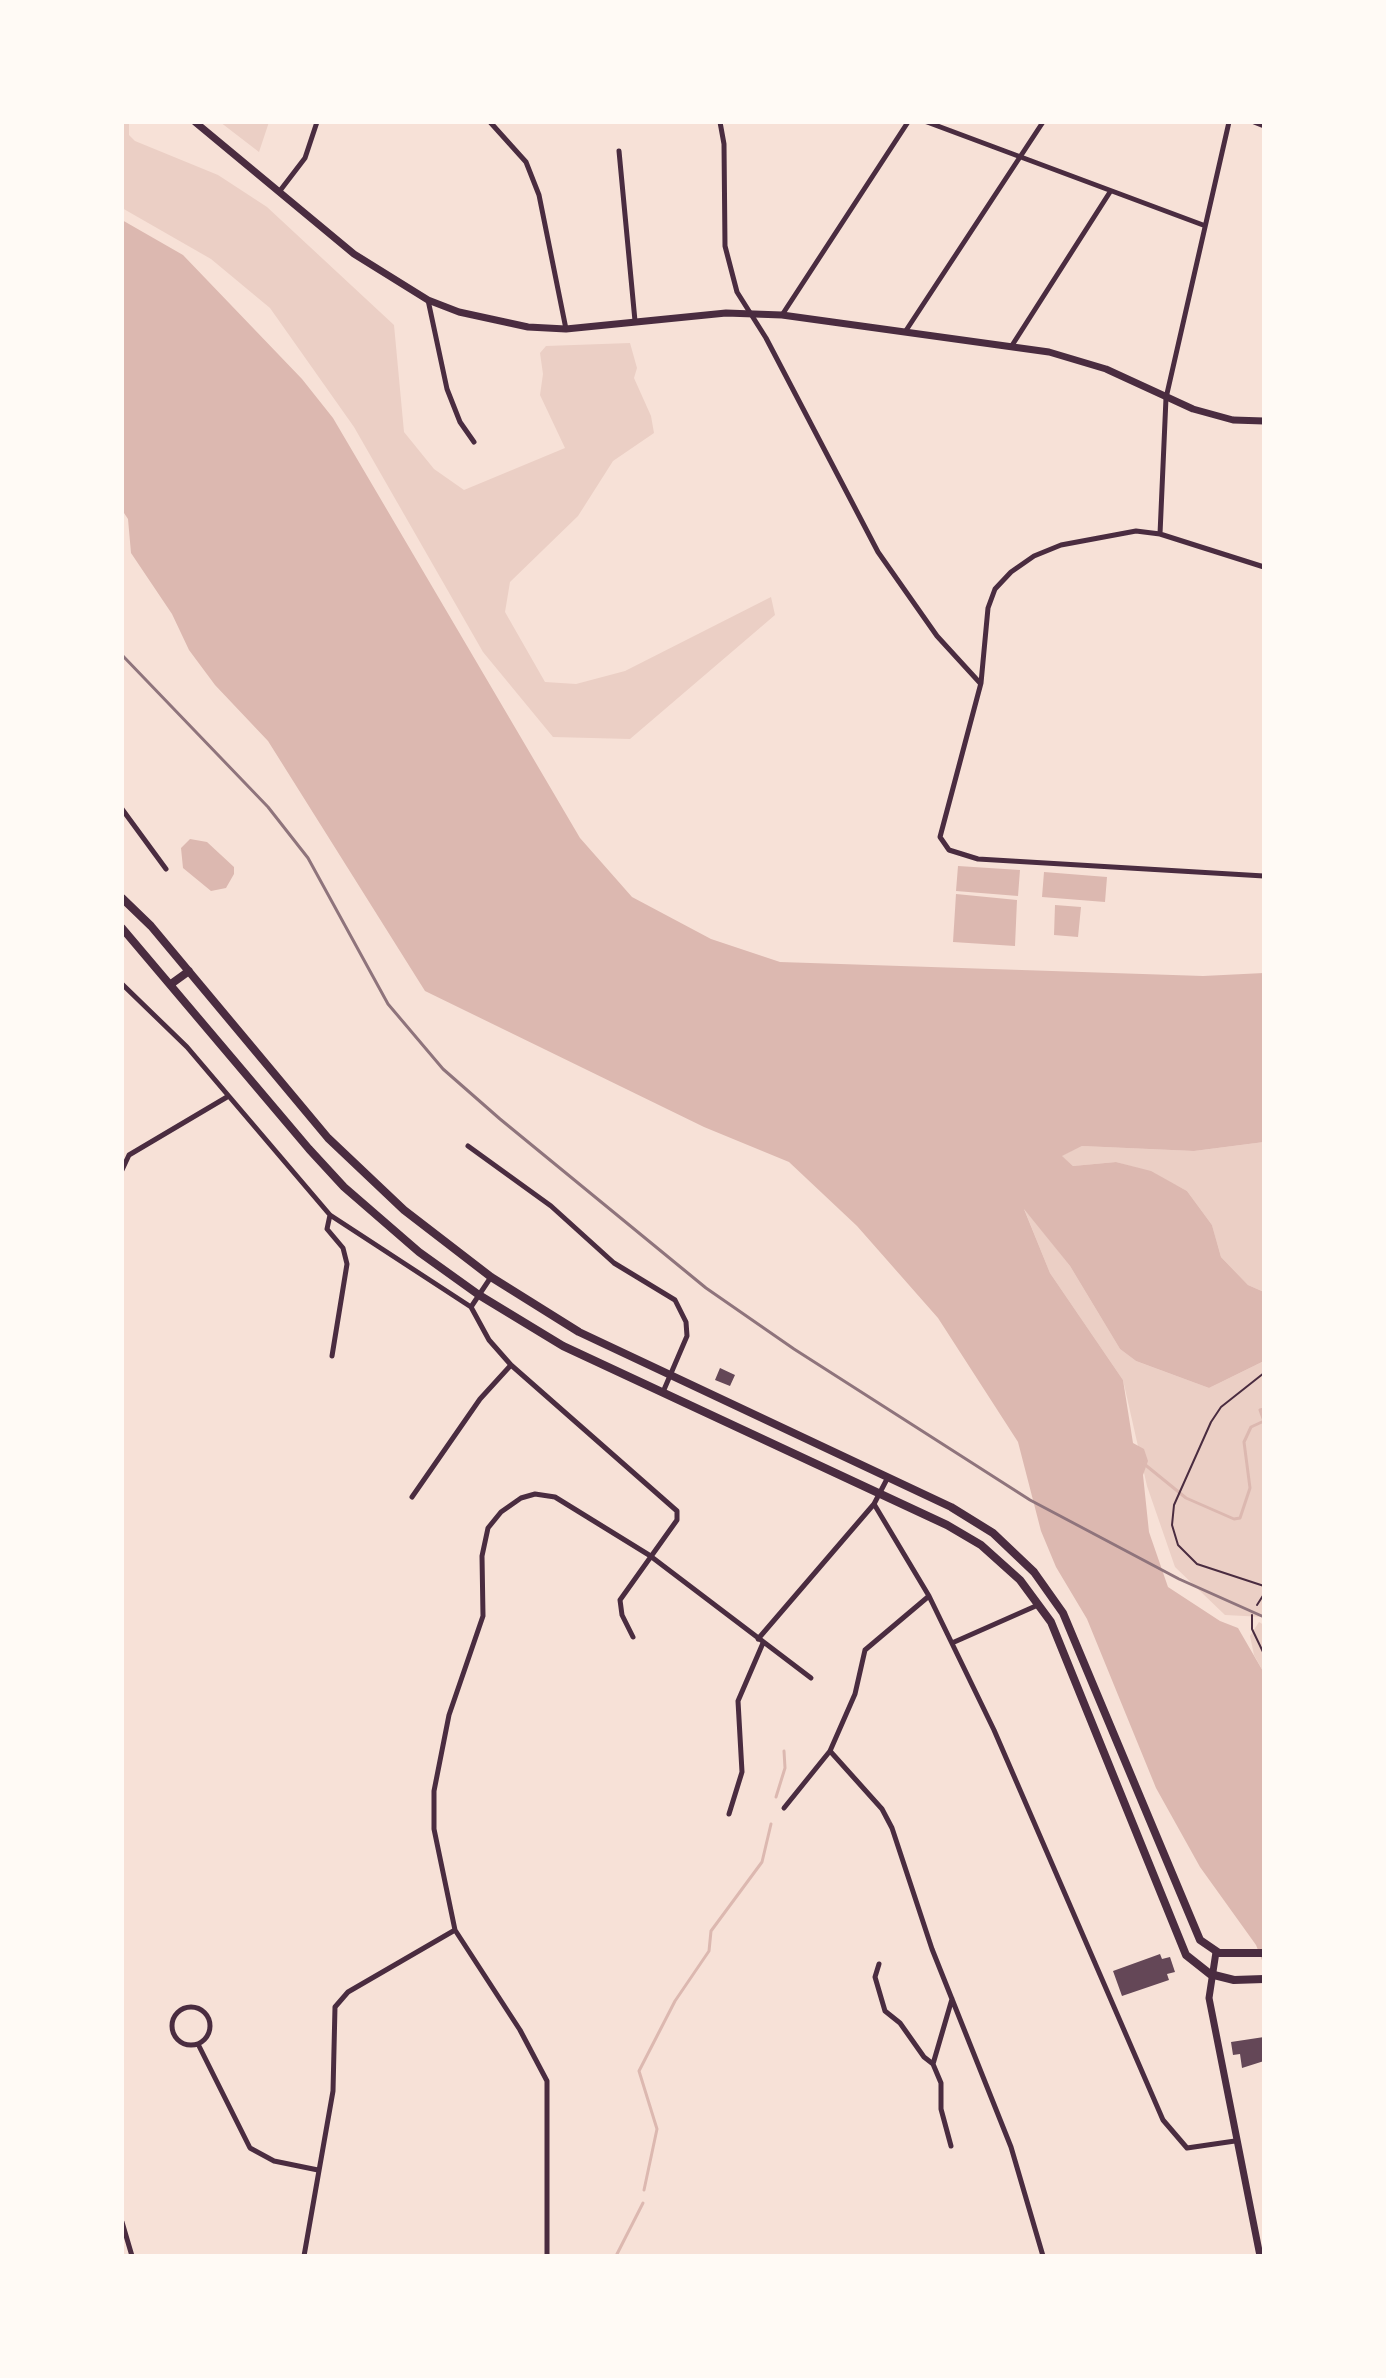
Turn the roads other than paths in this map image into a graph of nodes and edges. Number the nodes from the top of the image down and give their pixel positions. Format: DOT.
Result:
graph roads {
  1 [pos="195,122"];
  2 [pos="317,122"];
  3 [pos="490,122"];
  4 [pos="720,122"];
  5 [pos="908,122"];
  6 [pos="927,122"];
  7 [pos="1043,122"];
  8 [pos="1229,122"];
  9 [pos="1254,122"];
  10 [pos="1264,126"];
  11 [pos="619,151"];
  12 [pos="1020,156"];
  13 [pos="279,192"];
  14 [pos="1110,192"];
  15 [pos="1203,225"];
  16 [pos="428,300"];
  17 [pos="751,315"];
  18 [pos="782,315"];
  19 [pos="635,321"];
  20 [pos="566,329"];
  21 [pos="905,333"];
  22 [pos="1011,347"];
  23 [pos="1166,398"];
  24 [pos="1264,421"];
  25 [pos="474,442"];
  26 [pos="1160,534"];
  27 [pos="1264,567"];
  28 [pos="981,683"];
  29 [pos="122,809"];
  30 [pos="166,869"];
  31 [pos="1264,876"];
  32 [pos="122,898"];
  33 [pos="122,928"];
  34 [pos="189,971"];
  35 [pos="122,984"];
  36 [pos="171,984"];
  37 [pos="227,1097"];
  38 [pos="468,1146"];
  39 [pos="122,1170"];
  40 [pos="330,1215"];
  41 [pos="491,1277"];
  42 [pos="479,1295"];
  43 [pos="471,1307"];
  44 [pos="332,1356"];
  45 [pos="511,1365"];
  46 [pos="670,1377"];
  47 [pos="663,1392"];
  48 [pos="887,1479"];
  49 [pos="879,1494"];
  50 [pos="412,1497"];
  51 [pos="874,1504"];
  52 [pos="649,1555"];
  53 [pos="929,1596"];
  54 [pos="1039,1604"];
  55 [pos="633,1637"];
  56 [pos="761,1641"];
  57 [pos="952,1643"];
  58 [pos="1087,1668"];
  59 [pos="1073,1674"];
  60 [pos="811,1678"];
  61 [pos="830,1751"];
  62 [pos="784,1808"];
  63 [pos="729,1814"];
  64 [pos="1147,1816"];
  65 [pos="1132,1822"];
  66 [pos="455,1930"];
  67 [pos="1216,1952"];
  68 [pos="1260,1954"];
  69 [pos="879,1964"];
  70 [pos="1210,1974"];
  71 [pos="1264,1979"];
  72 [pos="952,1998"];
  73 [pos="198,2044"];
  74 [pos="933,2064"];
  75 [pos="1235,2141"];
  76 [pos="951,2146"];
  77 [pos="318,2170"];
  78 [pos="122,2222"];
  79 [pos="132,2256"];
  80 [pos="304,2256"];
  81 [pos="547,2256"];
  82 [pos="1043,2256"];
  83 [pos="1260,2256"];
  1 -- 13 [label="main road"];
  2 -- 13 [label="street"];
  3 -- 20 [label="street"];
  4 -- 17 [label="street"];
  5 -- 18 [label="street"];
  6 -- 12 [label="street"];
  7 -- 12 [label="street"];
  8 -- 15 [label="street"];
  9 -- 10 [label="street"];
  11 -- 19 [label="street"];
  12 -- 14 [label="street"];
  12 -- 21 [label="street"];
  13 -- 16 [label="main road"];
  14 -- 15 [label="street"];
  14 -- 22 [label="street"];
  15 -- 23 [label="street"];
  16 -- 20 [label="main road"];
  16 -- 25 [label="street"];
  17 -- 18 [label="main road"];
  17 -- 19 [label="main road"];
  17 -- 28 [label="street"];
  18 -- 21 [label="main road"];
  19 -- 20 [label="main road"];
  21 -- 22 [label="main road"];
  22 -- 23 [label="main road"];
  23 -- 24 [label="main road"];
  23 -- 26 [label="street"];
  26 -- 27 [label="street"];
  26 -- 28 [label="street"];
  28 -- 31 [label="street"];
  29 -- 30 [label="street"];
  32 -- 34 [label="highway"];
  33 -- 36 [label="highway"];
  34 -- 36 [label="highway"];
  34 -- 41 [label="highway"];
  35 -- 37 [label="street"];
  36 -- 42 [label="highway"];
  37 -- 39 [label="street"];
  37 -- 40 [label="street"];
  38 -- 46 [label="street"];
  40 -- 43 [label="street"];
  40 -- 44 [label="street"];
  41 -- 42 [label="street"];
  41 -- 46 [label="highway"];
  42 -- 43 [label="street"];
  42 -- 47 [label="highway"];
  43 -- 45 [label="street"];
  45 -- 50 [label="street"];
  45 -- 52 [label="street"];
  46 -- 47 [label="street"];
  46 -- 48 [label="highway"];
  47 -- 49 [label="highway"];
  48 -- 49 [label="street"];
  48 -- 58 [label="highway"];
  49 -- 51 [label="street"];
  49 -- 54 [label="highway"];
  51 -- 53 [label="street"];
  51 -- 56 [label="street"];
  52 -- 55 [label="street"];
  52 -- 56 [label="street"];
  52 -- 66 [label="street"];
  53 -- 57 [label="street"];
  53 -- 61 [label="street"];
  54 -- 57 [label="street"];
  54 -- 59 [label="highway"];
  56 -- 60 [label="street"];
  56 -- 63 [label="street"];
  57 -- 75 [label="street"];
  58 -- 59 [label="highway"];
  58 -- 64 [label="highway"];
  59 -- 65 [label="highway"];
  61 -- 62 [label="street"];
  61 -- 72 [label="street"];
  64 -- 65 [label="highway"];
  64 -- 67 [label="highway"];
  65 -- 70 [label="highway"];
  66 -- 77 [label="street"];
  66 -- 81 [label="street"];
  67 -- 68 [label="highway"];
  67 -- 70 [label="main road"];
  69 -- 74 [label="street"];
  70 -- 71 [label="highway"];
  70 -- 75 [label="main road"];
  72 -- 74 [label="street"];
  72 -- 82 [label="street"];
  73 -- 73 [label="street"];
  73 -- 77 [label="street"];
  74 -- 76 [label="street"];
  75 -- 83 [label="main road"];
  77 -- 80 [label="street"];
  78 -- 79 [label="street"];
}
